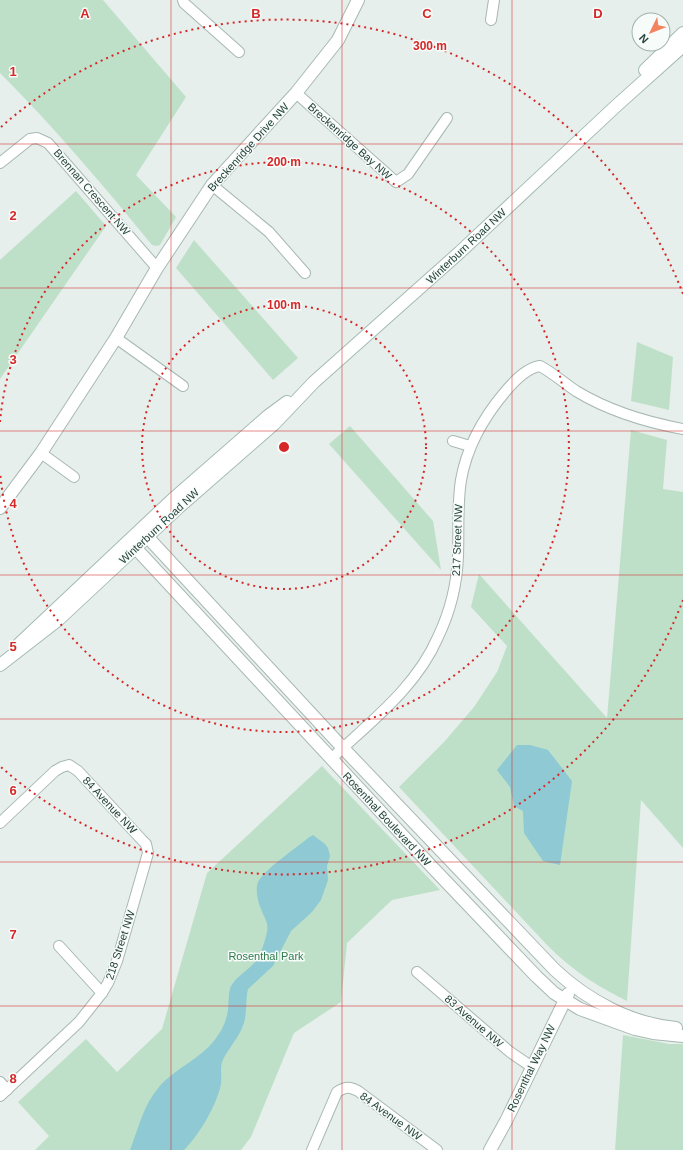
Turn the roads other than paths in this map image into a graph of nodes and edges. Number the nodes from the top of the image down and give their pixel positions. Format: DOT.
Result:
graph roads {
  1 [pos="183,0"];
  2 [pos="358,0"];
  3 [pos="494,0"];
  4 [pos="491,20"];
  5 [pos="683,33"];
  6 [pos="683,46"];
  7 [pos="240,52"];
  8 [pos="296,92"];
  9 [pos="616,106"];
  10 [pos="447,118"];
  11 [pos="0,163"];
  12 [pos="212,185"];
  13 [pos="158,268"];
  14 [pos="305,273"];
  15 [pos="116,338"];
  16 [pos="183,386"];
  17 [pos="683,428"];
  18 [pos="453,441"];
  19 [pos="470,446"];
  20 [pos="41,453"];
  21 [pos="74,477"];
  22 [pos="0,508"];
  23 [pos="144,534"];
  24 [pos="132,544"];
  25 [pos="0,664"];
  26 [pos="342,747"];
  27 [pos="331,758"];
  28 [pos="0,823"];
  29 [pos="148,848"];
  30 [pos="59,946"];
  31 [pos="417,972"];
  32 [pos="573,987"];
  33 [pos="102,994"];
  34 [pos="565,1000"];
  35 [pos="683,1029"];
  36 [pos="683,1036"];
  37 [pos="532,1067"];
  38 [pos="2,1089"];
  39 [pos="312,1150"];
  40 [pos="437,1150"];
  41 [pos="490,1150"];
  1 -- 7 [label="street"];
  2 -- 8 [label="street, Breckenridge Drive NW"];
  3 -- 4 [label="street"];
  5 -- 9 [label="street, Winterburn Road NW"];
  6 -- 9 [label="street, Winterburn Road NW"];
  8 -- 10 [label="street, Breckenridge Bay NW"];
  8 -- 12 [label="street, Breckenridge Drive NW"];
  9 -- 23 [label="street, Winterburn Road NW"];
  11 -- 13 [label="street, Brennan Crescent NW"];
  12 -- 13 [label="street, Breckenridge Drive NW"];
  12 -- 14 [label="street"];
  13 -- 15 [label="street, Breckenridge Drive NW"];
  15 -- 16 [label="street"];
  15 -- 20 [label="street, Breckenridge Drive NW"];
  17 -- 19 [label="street, 217 Street NW"];
  18 -- 19 [label="street"];
  19 -- 26 [label="street, 217 Street NW"];
  20 -- 21 [label="street"];
  20 -- 22 [label="street, Breckenridge Drive NW"];
  23 -- 24 [label="street, Winterburn Road NW"];
  23 -- 26 [label="street, Rosenthal Boulevard NW"];
  24 -- 25 [label="street, Winterburn Road NW"];
  24 -- 27 [label="street, Rosenthal Boulevard NW"];
  26 -- 27 [label="street, 217 Street NW"];
  26 -- 32 [label="street, Rosenthal Boulevard NW"];
  27 -- 34 [label="street, Rosenthal Boulevard NW"];
  28 -- 29 [label="street, 84 Avenue NW"];
  29 -- 33 [label="street, 218 Street NW"];
  30 -- 33 [label="street"];
  31 -- 37 [label="street, 83 Avenue NW"];
  32 -- 34 [label="street, Rosenthal Way NW"];
  32 -- 35 [label="street, Rosenthal Boulevard NW"];
  33 -- 38 [label="street, 218 Street NW"];
  34 -- 36 [label="street, Rosenthal Boulevard NW"];
  34 -- 37 [label="street, Rosenthal Way NW"];
  37 -- 41 [label="street, Rosenthal Way NW"];
  39 -- 40 [label="street, 84 Avenue NW"];
}
